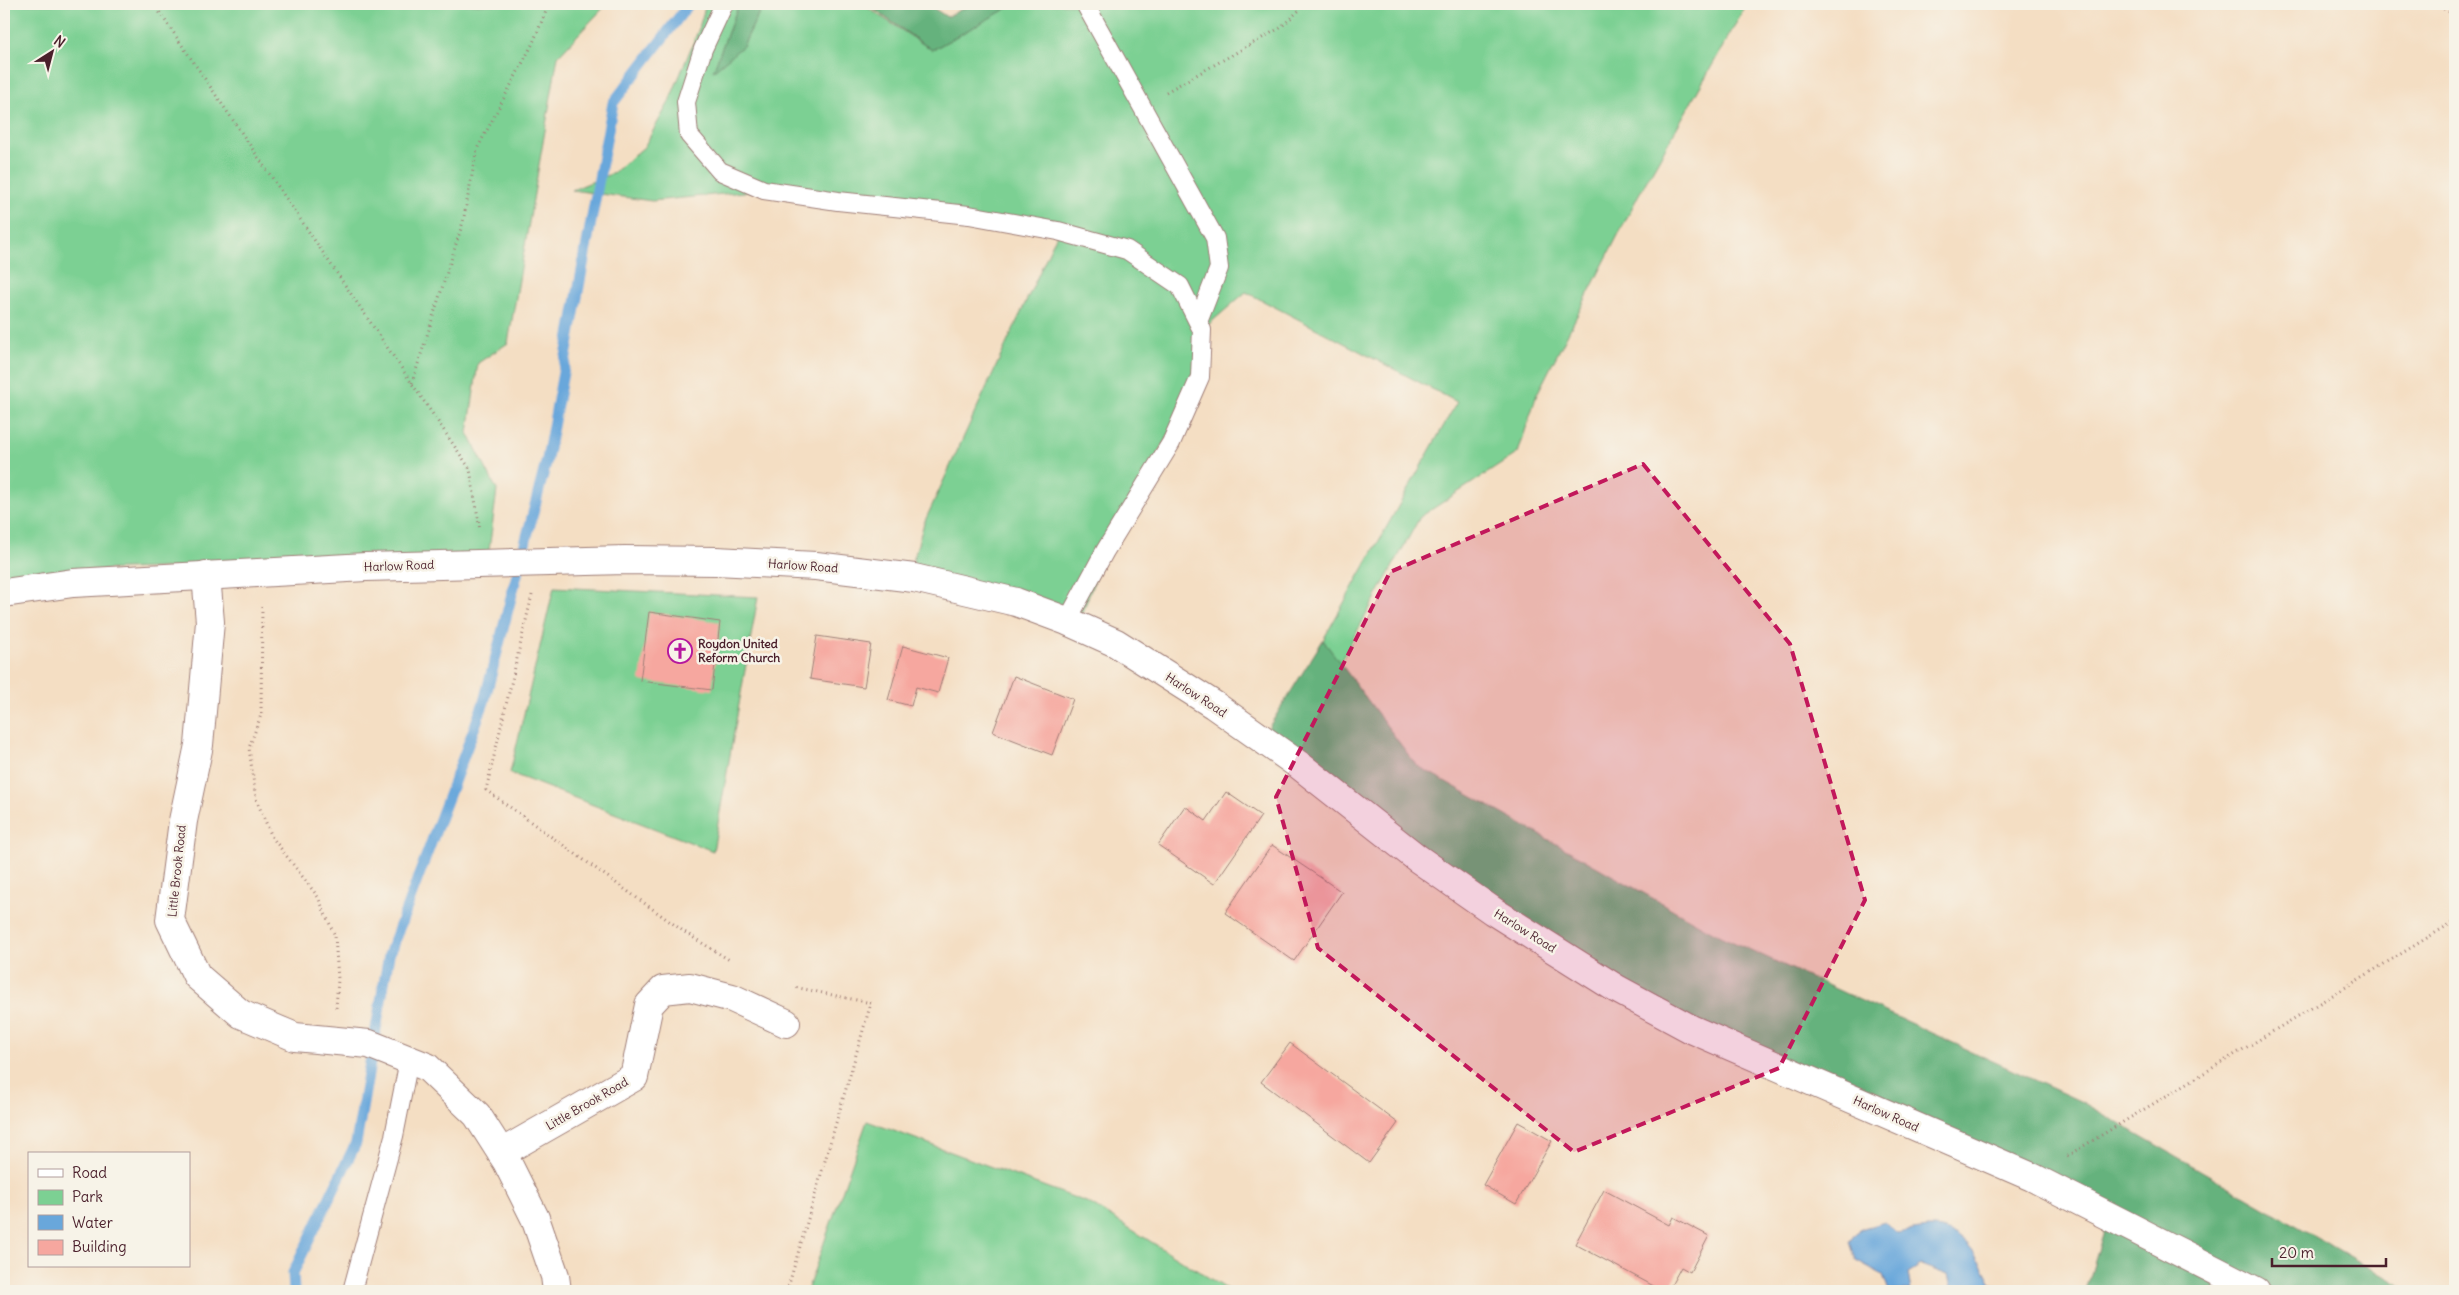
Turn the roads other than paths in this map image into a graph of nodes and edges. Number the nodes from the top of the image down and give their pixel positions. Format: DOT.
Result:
graph roads {
  1 [pos="724,4"];
  2 [pos="1085,4"];
  3 [pos="1198,322"];
  4 [pos="206,575"];
  5 [pos="4,593"];
  6 [pos="1067,621"];
  7 [pos="786,1023"];
  8 [pos="409,1060"];
  9 [pos="502,1154"];
  10 [pos="352,1291"];
  11 [pos="557,1291"];
  12 [pos="2256,1291"];
  1 -- 3 [label="lane"];
  2 -- 3 [label="lane"];
  3 -- 6 [label="lane"];
  4 -- 5 [label="street, Harlow Road"];
  4 -- 6 [label="street, Harlow Road"];
  4 -- 8 [label="street, Little Brook Road"];
  6 -- 12 [label="street, Harlow Road"];
  7 -- 9 [label="street, Little Brook Road"];
  8 -- 9 [label="street, Little Brook Road"];
  8 -- 10 [label="lane"];
  9 -- 11 [label="street, Little Brook Road"];
}
